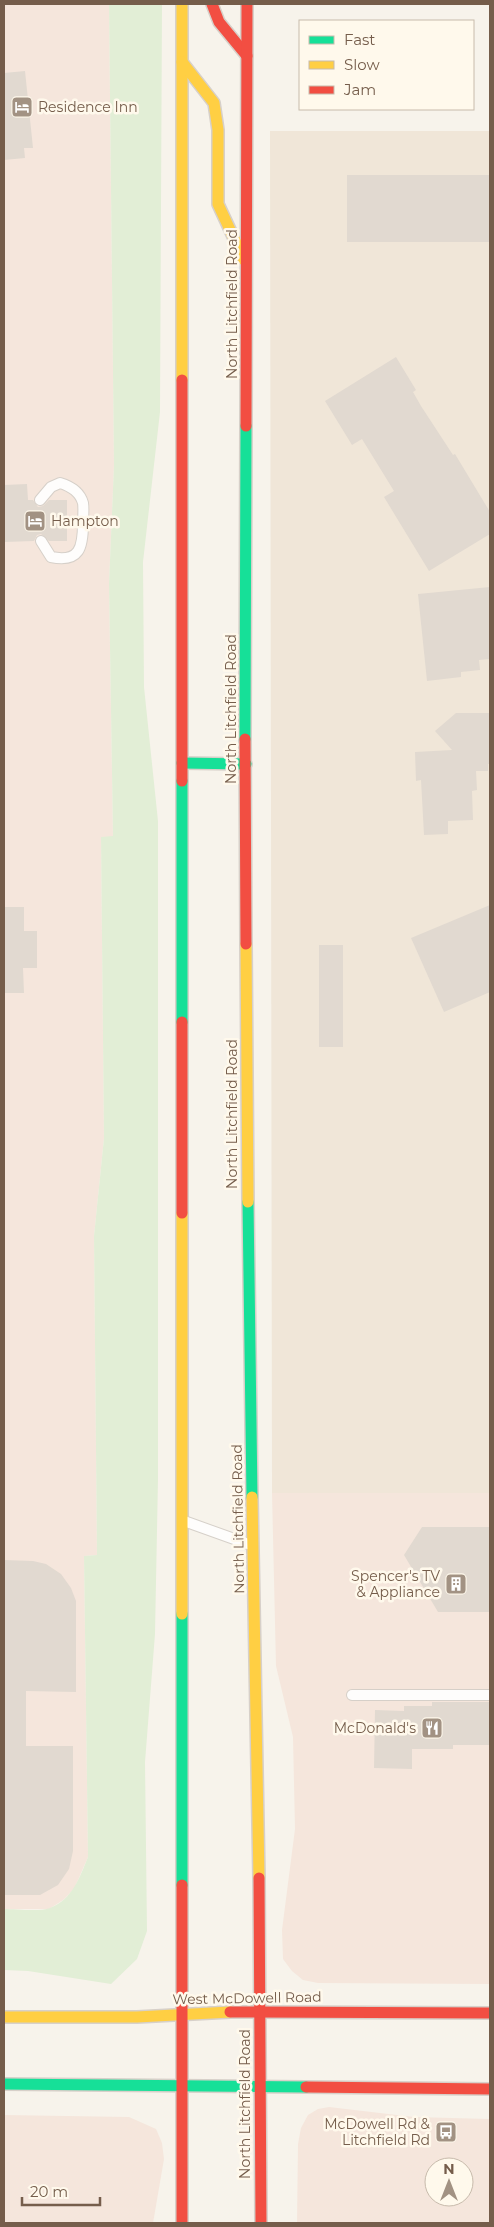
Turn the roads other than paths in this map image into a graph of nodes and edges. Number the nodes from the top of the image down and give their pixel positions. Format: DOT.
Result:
graph roads {
  1 [pos="182,4"];
  2 [pos="212,4"];
  3 [pos="247,4"];
  4 [pos="247,56"];
  5 [pos="182,62"];
  6 [pos="248,268"];
  7 [pos="40,500"];
  8 [pos="40,541"];
  9 [pos="182,763"];
  10 [pos="246,764"];
  11 [pos="181,1520"];
  12 [pos="254,1546"];
  13 [pos="352,1695"];
  14 [pos="490,1695"];
  15 [pos="260,2012"];
  16 [pos="490,2013"];
  17 [pos="181,2014"];
  18 [pos="4,2018"];
  19 [pos="4,2084"];
  20 [pos="180,2086"];
  21 [pos="260,2087"];
  22 [pos="490,2089"];
  23 [pos="182,2223"];
  24 [pos="261,2223"];
  1 -- 5 [label="main road"];
  2 -- 4 [label="main road"];
  3 -- 4 [label="main road, North Litchfield Road"];
  4 -- 6 [label="main road, North Litchfield Road"];
  5 -- 6 [label="main road"];
  5 -- 9 [label="main road"];
  6 -- 10 [label="main road, North Litchfield Road"];
  7 -- 8 [label="lane"];
  9 -- 10 [label="main road"];
  9 -- 11 [label="main road"];
  10 -- 12 [label="main road, North Litchfield Road"];
  11 -- 12 [label="lane"];
  11 -- 17 [label="main road"];
  12 -- 15 [label="main road, North Litchfield Road"];
  13 -- 14 [label="lane"];
  15 -- 16 [label="main road, West McDowell Road"];
  15 -- 17 [label="main road, West McDowell Road"];
  15 -- 21 [label="main road, North Litchfield Road"];
  17 -- 18 [label="main road, West McDowell Road"];
  17 -- 20 [label="main road"];
  19 -- 20 [label="main road"];
  20 -- 21 [label="main road"];
  20 -- 23 [label="main road"];
  21 -- 22 [label="main road"];
  21 -- 24 [label="main road, North Litchfield Road"];
}
